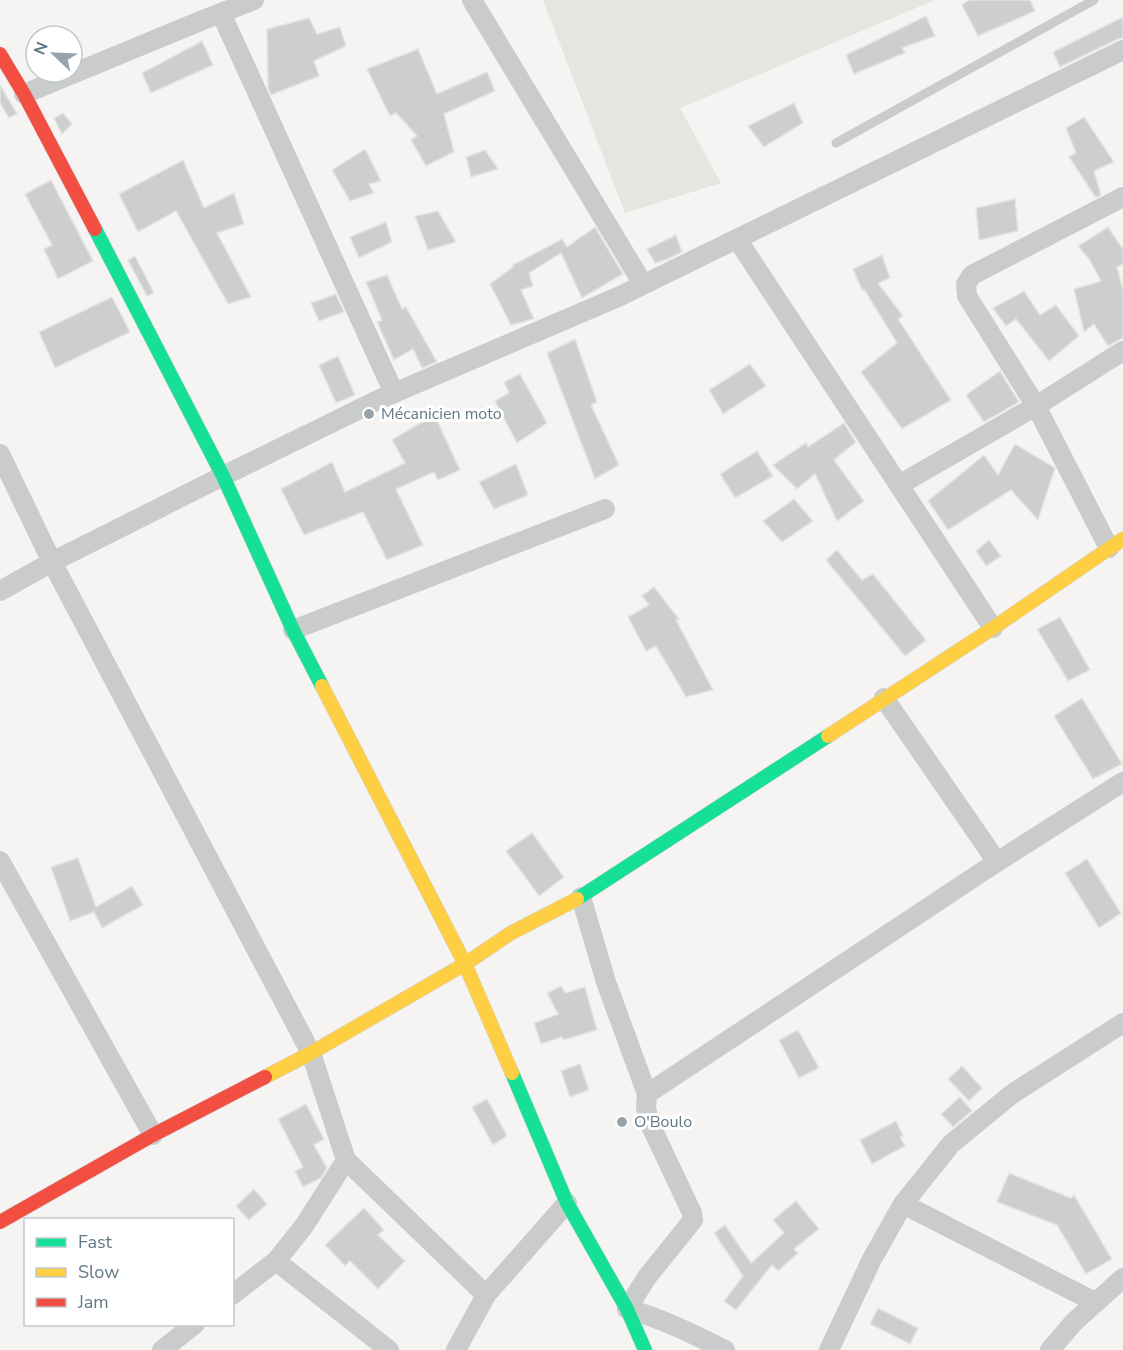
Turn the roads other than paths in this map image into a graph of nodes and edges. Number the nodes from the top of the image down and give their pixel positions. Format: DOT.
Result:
graph roads {
  1 [pos="254,0"];
  2 [pos="472,0"];
  3 [pos="1094,0"];
  4 [pos="221,13"];
  5 [pos="1123,50"];
  6 [pos="0,54"];
  7 [pos="24,94"];
  8 [pos="836,143"];
  9 [pos="1123,197"];
  10 [pos="737,239"];
  11 [pos="643,284"];
  12 [pos="1123,351"];
  13 [pos="394,393"];
  14 [pos="1036,406"];
  15 [pos="0,454"];
  16 [pos="223,476"];
  17 [pos="899,486"];
  18 [pos="605,509"];
  19 [pos="1116,544"];
  20 [pos="52,562"];
  21 [pos="0,591"];
  22 [pos="993,628"];
  23 [pos="293,630"];
  24 [pos="884,698"];
  25 [pos="1123,782"];
  26 [pos="0,861"];
  27 [pos="997,862"];
  28 [pos="581,897"];
  29 [pos="465,964"];
  30 [pos="1123,1023"];
  31 [pos="311,1053"];
  32 [pos="647,1094"];
  33 [pos="153,1135"];
  34 [pos="346,1160"];
  35 [pos="567,1203"];
  36 [pos="903,1204"];
  37 [pos="0,1222"];
  38 [pos="276,1261"];
  39 [pos="1123,1278"];
  40 [pos="234,1293"];
  41 [pos="486,1295"];
  42 [pos="1095,1302"];
  43 [pos="627,1309"];
  44 [pos="192,1326"];
  45 [pos="162,1350"];
  46 [pos="388,1350"];
  47 [pos="456,1350"];
  48 [pos="645,1350"];
  49 [pos="725,1350"];
  50 [pos="829,1350"];
  51 [pos="1050,1350"];
  1 -- 4 [label="street"];
  2 -- 11 [label="street"];
  3 -- 8 [label="lane"];
  4 -- 7 [label="street"];
  4 -- 13 [label="street"];
  5 -- 10 [label="street"];
  6 -- 7 [label="street"];
  7 -- 16 [label="street"];
  9 -- 14 [label="street"];
  10 -- 11 [label="street"];
  10 -- 17 [label="street"];
  11 -- 13 [label="street"];
  12 -- 14 [label="street"];
  13 -- 16 [label="street"];
  14 -- 17 [label="street"];
  14 -- 19 [label="street"];
  15 -- 20 [label="street"];
  16 -- 20 [label="street"];
  16 -- 23 [label="street"];
  17 -- 22 [label="street"];
  18 -- 23 [label="street"];
  19 -- 22 [label="street"];
  20 -- 21 [label="street"];
  20 -- 31 [label="street"];
  22 -- 24 [label="street"];
  23 -- 29 [label="street"];
  24 -- 27 [label="street"];
  24 -- 28 [label="street"];
  25 -- 27 [label="street"];
  26 -- 33 [label="street"];
  27 -- 32 [label="street"];
  28 -- 29 [label="street"];
  28 -- 32 [label="street"];
  29 -- 31 [label="street"];
  29 -- 35 [label="street"];
  30 -- 36 [label="street"];
  31 -- 33 [label="street"];
  31 -- 34 [label="street"];
  32 -- 43 [label="street"];
  33 -- 37 [label="street"];
  34 -- 38 [label="street"];
  34 -- 41 [label="street"];
  35 -- 41 [label="street"];
  35 -- 43 [label="street"];
  36 -- 42 [label="street"];
  36 -- 50 [label="street"];
  38 -- 40 [label="street"];
  38 -- 46 [label="street"];
  39 -- 42 [label="street"];
  41 -- 47 [label="street"];
  42 -- 51 [label="street"];
  43 -- 48 [label="street"];
  43 -- 49 [label="street"];
  44 -- 45 [label="street"];
}
